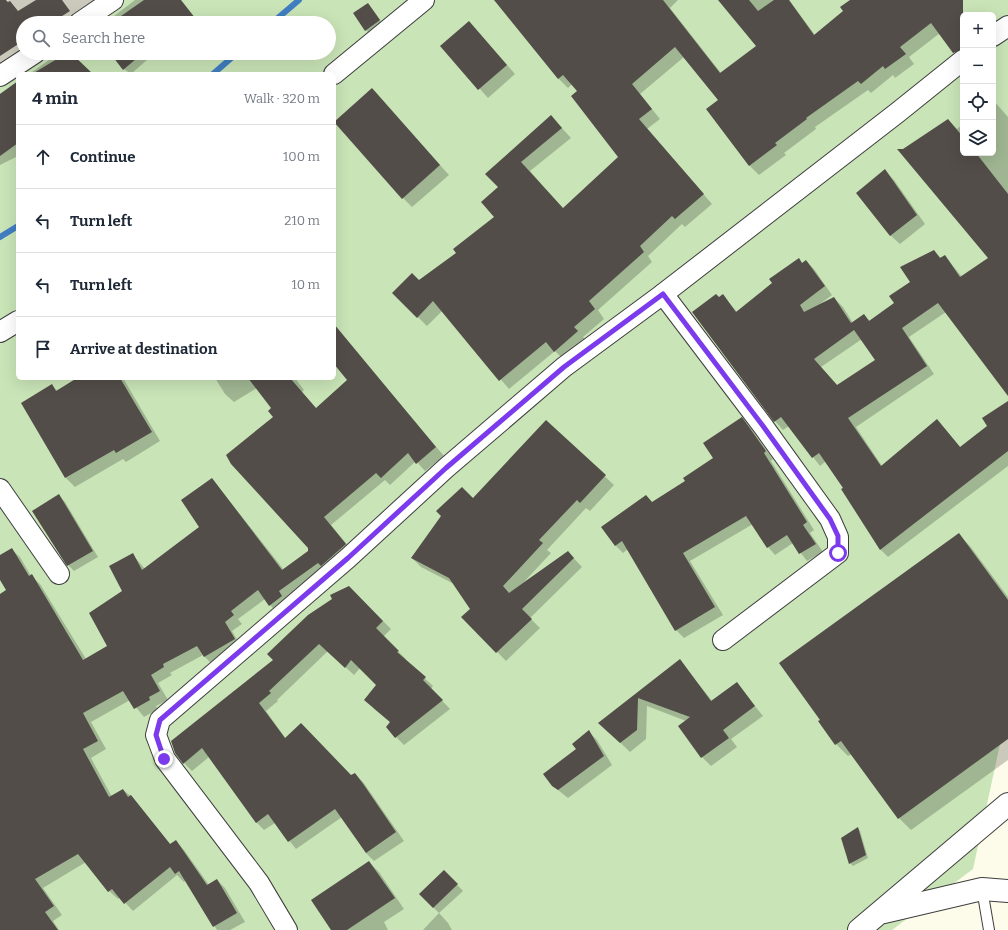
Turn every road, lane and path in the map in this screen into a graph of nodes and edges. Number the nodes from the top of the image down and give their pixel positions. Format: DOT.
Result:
graph roads {
  1 [pos="112,0"];
  2 [pos="424,0"];
  3 [pos="89,16"];
  4 [pos="1008,26"];
  5 [pos="996,34"];
  6 [pos="24,60"];
  7 [pos="960,62"];
  8 [pos="336,72"];
  9 [pos="0,76"];
  10 [pos="663,294"];
  11 [pos="16,322"];
  12 [pos="0,332"];
  13 [pos="0,489"];
  14 [pos="60,574"];
  15 [pos="722,640"];
  16 [pos="1008,804"];
  17 [pos="982,888"];
  18 [pos="1008,892"];
  19 [pos="880,914"];
  20 [pos="287,930"];
  21 [pos="859,930"];
  22 [pos="989,930"];
  1 -- 3 [label="street"];
  2 -- 8 [label="street"];
  4 -- 5 [label="street"];
  6 -- 9 [label="street"];
  7 -- 10 [label="street"];
  10 -- 15 [label="street"];
  10 -- 20 [label="street"];
  11 -- 12 [label="street"];
  13 -- 14 [label="street"];
  16 -- 19 [label="street"];
  17 -- 18 [label="street"];
  17 -- 19 [label="street"];
  17 -- 22 [label="lane"];
  19 -- 21 [label="street"];
}
